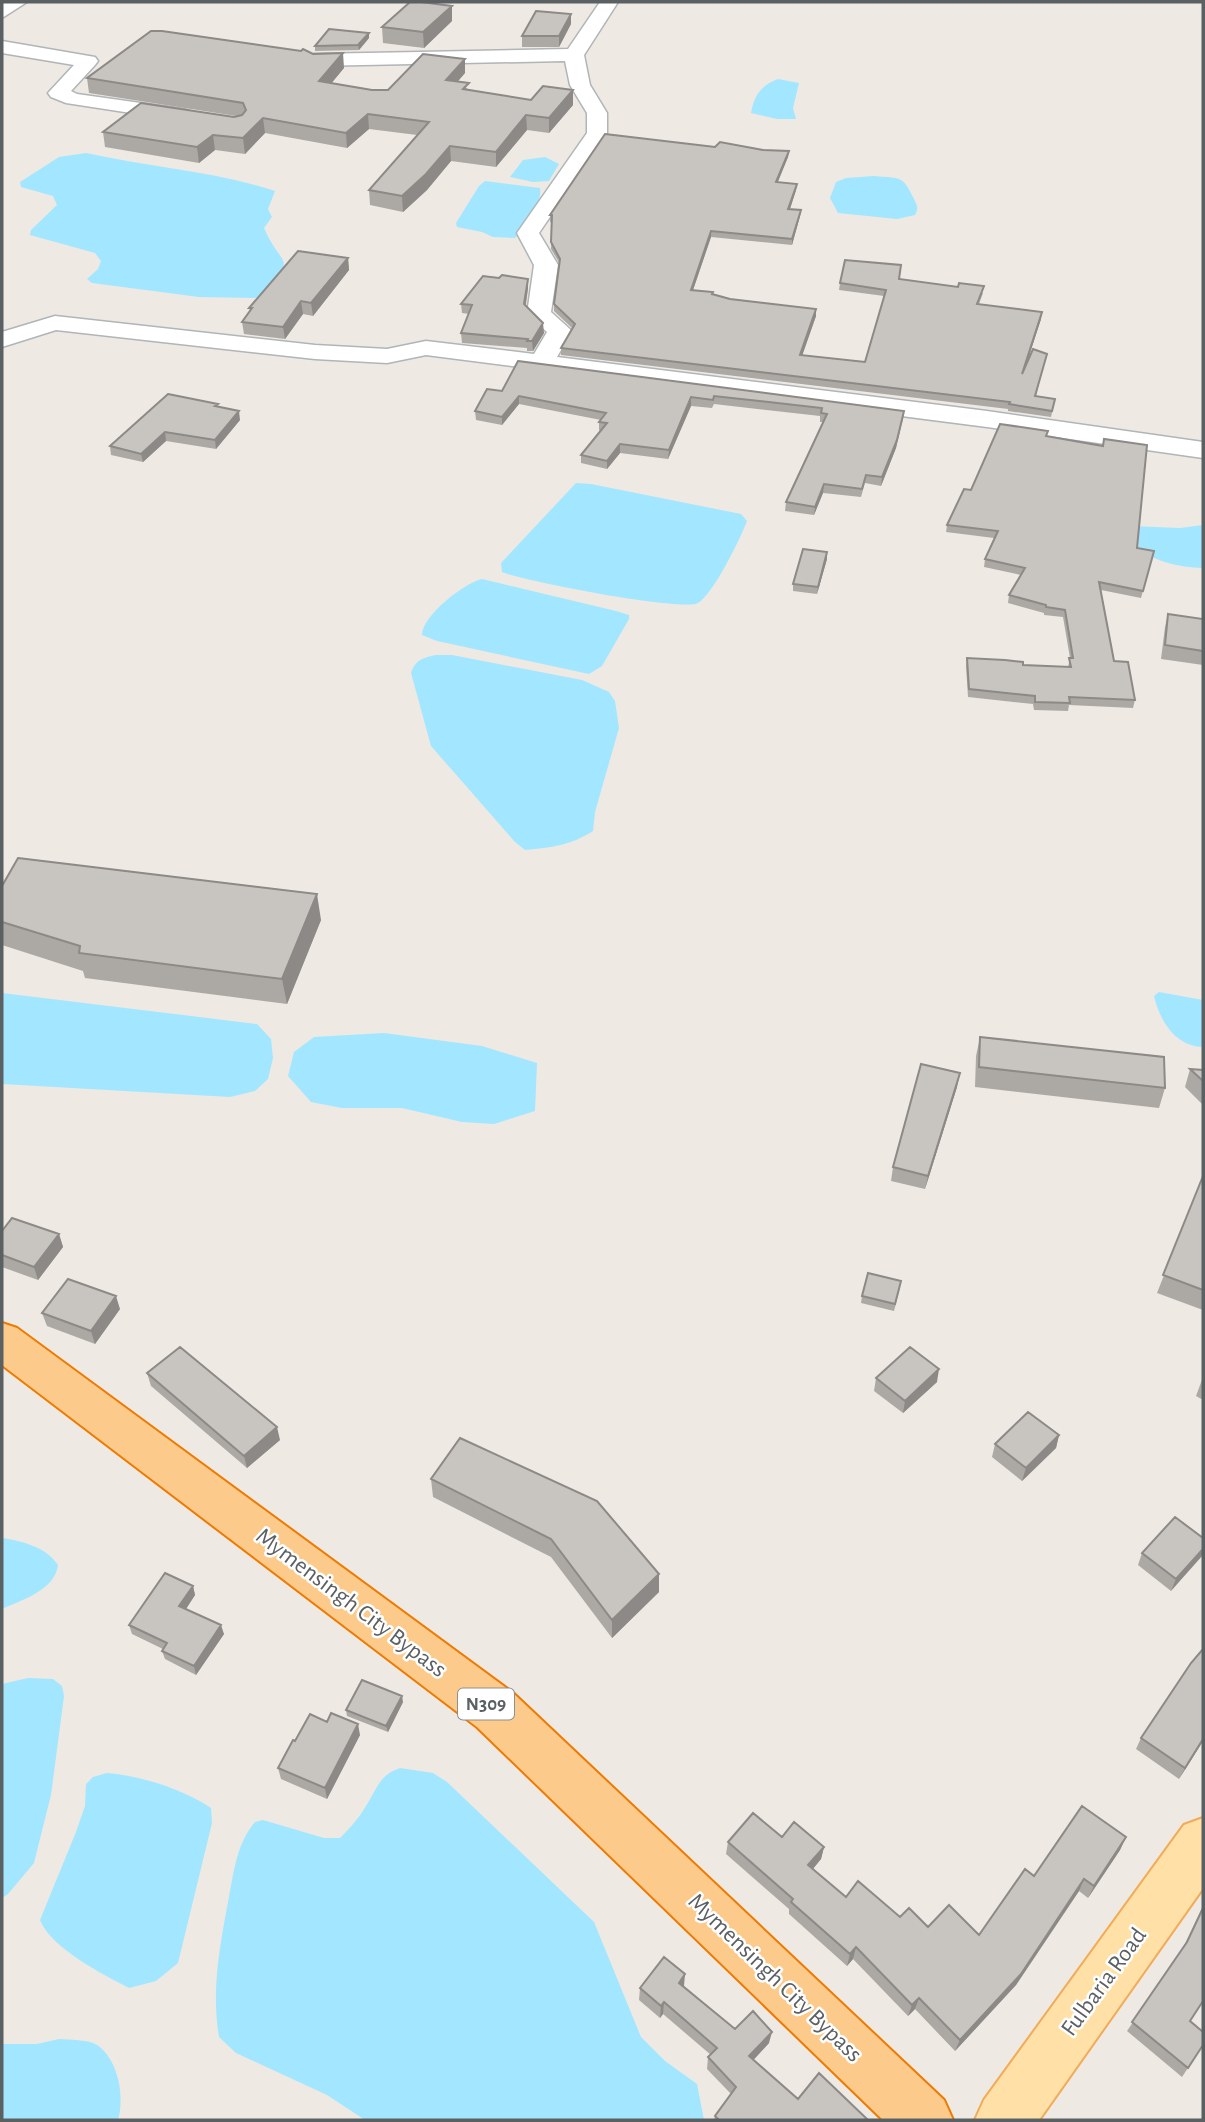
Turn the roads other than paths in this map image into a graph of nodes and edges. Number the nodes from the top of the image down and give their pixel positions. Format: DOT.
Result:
graph roads {
  1 [pos="18,2"];
  2 [pos="609,2"];
  3 [pos="2,12"];
  4 [pos="2,47"];
  5 [pos="575,55"];
  6 [pos="314,60"];
  7 [pos="208,119"];
  8 [pos="2,340"];
  9 [pos="542,361"];
  10 [pos="1203,450"];
  11 [pos="2,1340"];
  12 [pos="1203,1844"];
  13 [pos="924,2120"];
  14 [pos="1004,2120"];
  1 -- 3 [label="street"];
  2 -- 5 [label="street"];
  4 -- 7 [label="street"];
  5 -- 6 [label="street"];
  5 -- 9 [label="street"];
  8 -- 9 [label="street"];
  9 -- 10 [label="street"];
  11 -- 13 [label="highway, Mymensingh City Bypass / N309"];
  12 -- 14 [label="main road, Fulbaria Road"];
}
